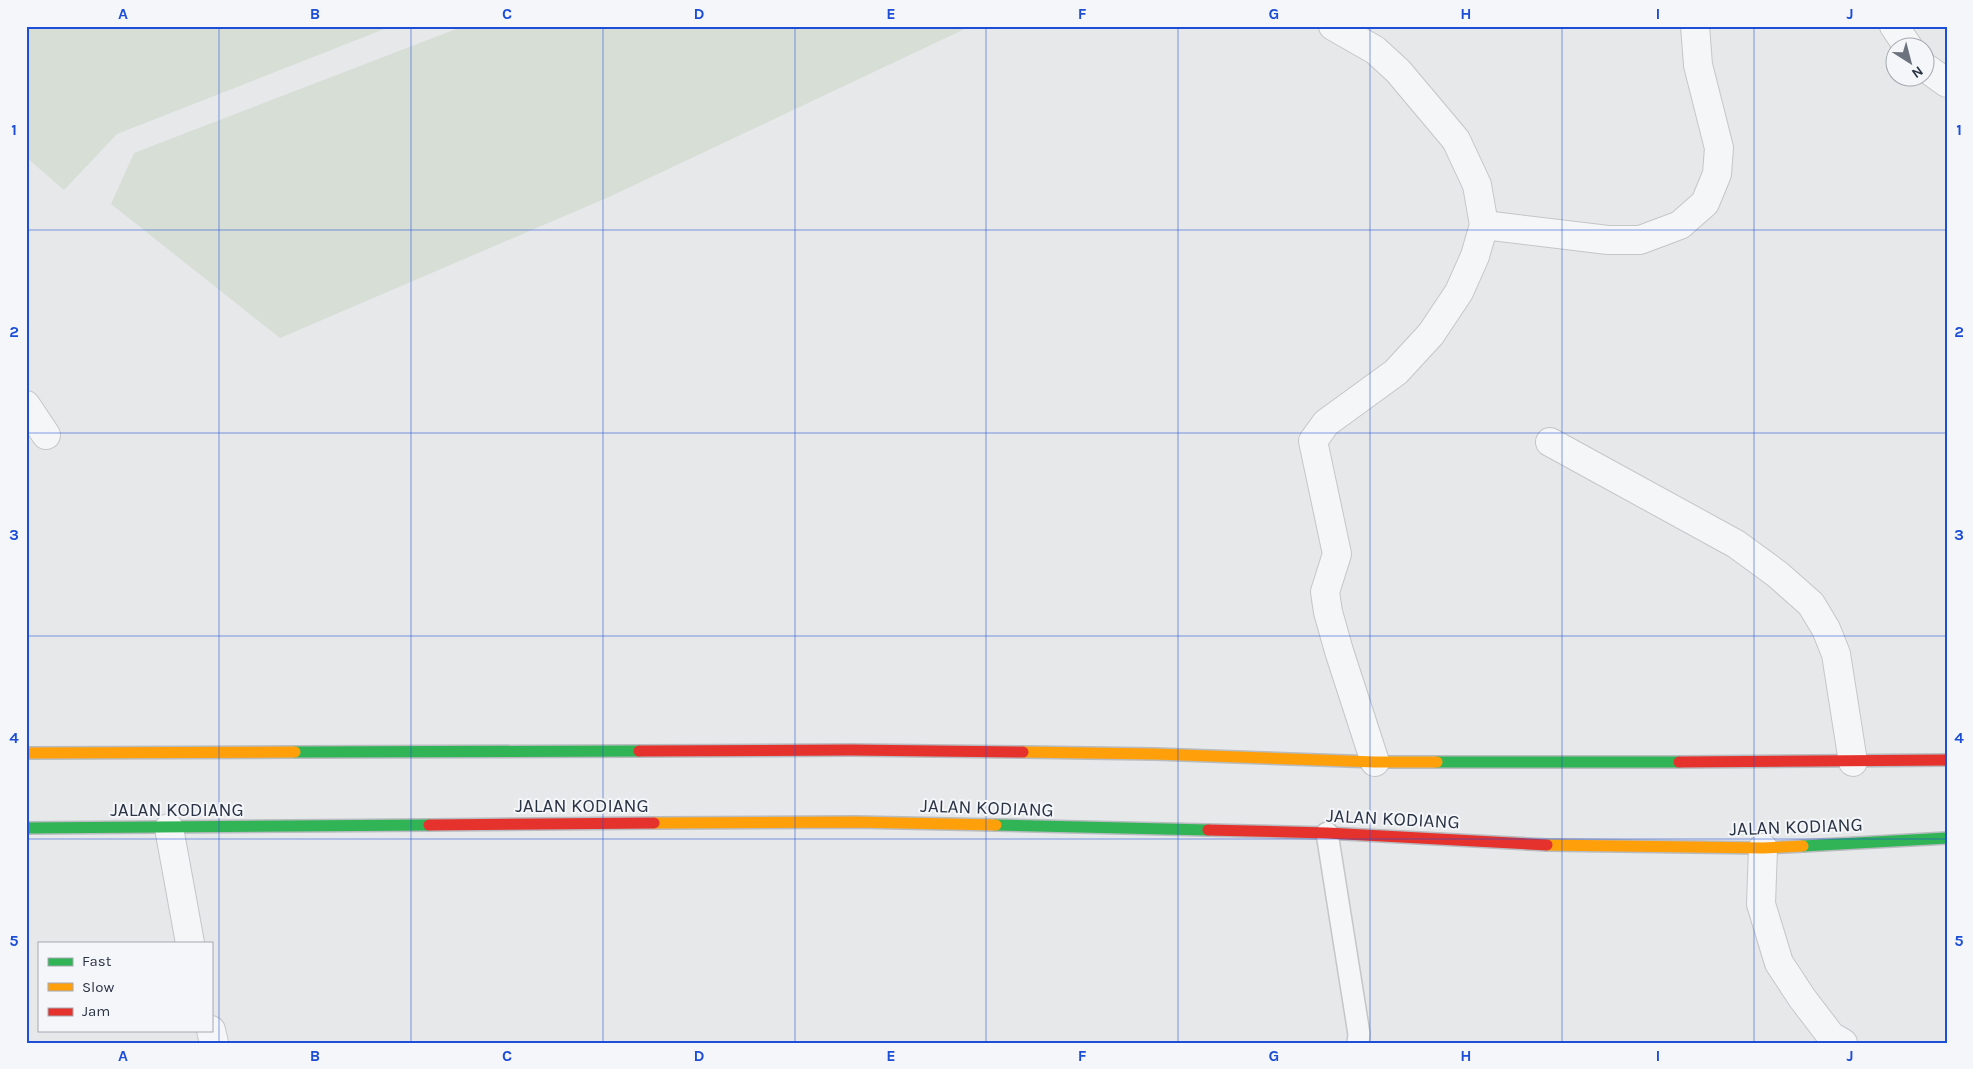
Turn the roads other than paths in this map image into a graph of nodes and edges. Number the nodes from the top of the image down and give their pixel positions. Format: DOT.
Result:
graph roads {
  1 [pos="1333,26"];
  2 [pos="1695,26"];
  3 [pos="1894,26"];
  4 [pos="1902,38"];
  5 [pos="1936,75"];
  6 [pos="1947,83"];
  7 [pos="1484,226"];
  8 [pos="26,405"];
  9 [pos="46,435"];
  10 [pos="1550,442"];
  11 [pos="26,753"];
  12 [pos="1947,760"];
  13 [pos="1375,762"];
  14 [pos="1853,762"];
  15 [pos="26,828"];
  16 [pos="169,828"];
  17 [pos="1327,833"];
  18 [pos="1947,838"];
  19 [pos="1763,848"];
  20 [pos="190,942"];
  21 [pos="1358,1043"];
  22 [pos="1843,1043"];
  1 -- 7 [label="street"];
  2 -- 7 [label="street"];
  3 -- 4 [label="street"];
  5 -- 6 [label="street"];
  7 -- 13 [label="street"];
  8 -- 9 [label="street"];
  10 -- 14 [label="street"];
  11 -- 13 [label="highway"];
  12 -- 14 [label="highway"];
  13 -- 14 [label="highway"];
  15 -- 16 [label="highway, JALAN KODIANG"];
  16 -- 17 [label="highway, JALAN KODIANG"];
  16 -- 20 [label="street"];
  17 -- 19 [label="highway, JALAN KODIANG"];
  17 -- 21 [label="lane"];
  18 -- 19 [label="highway, JALAN KODIANG"];
  19 -- 22 [label="street"];
}
